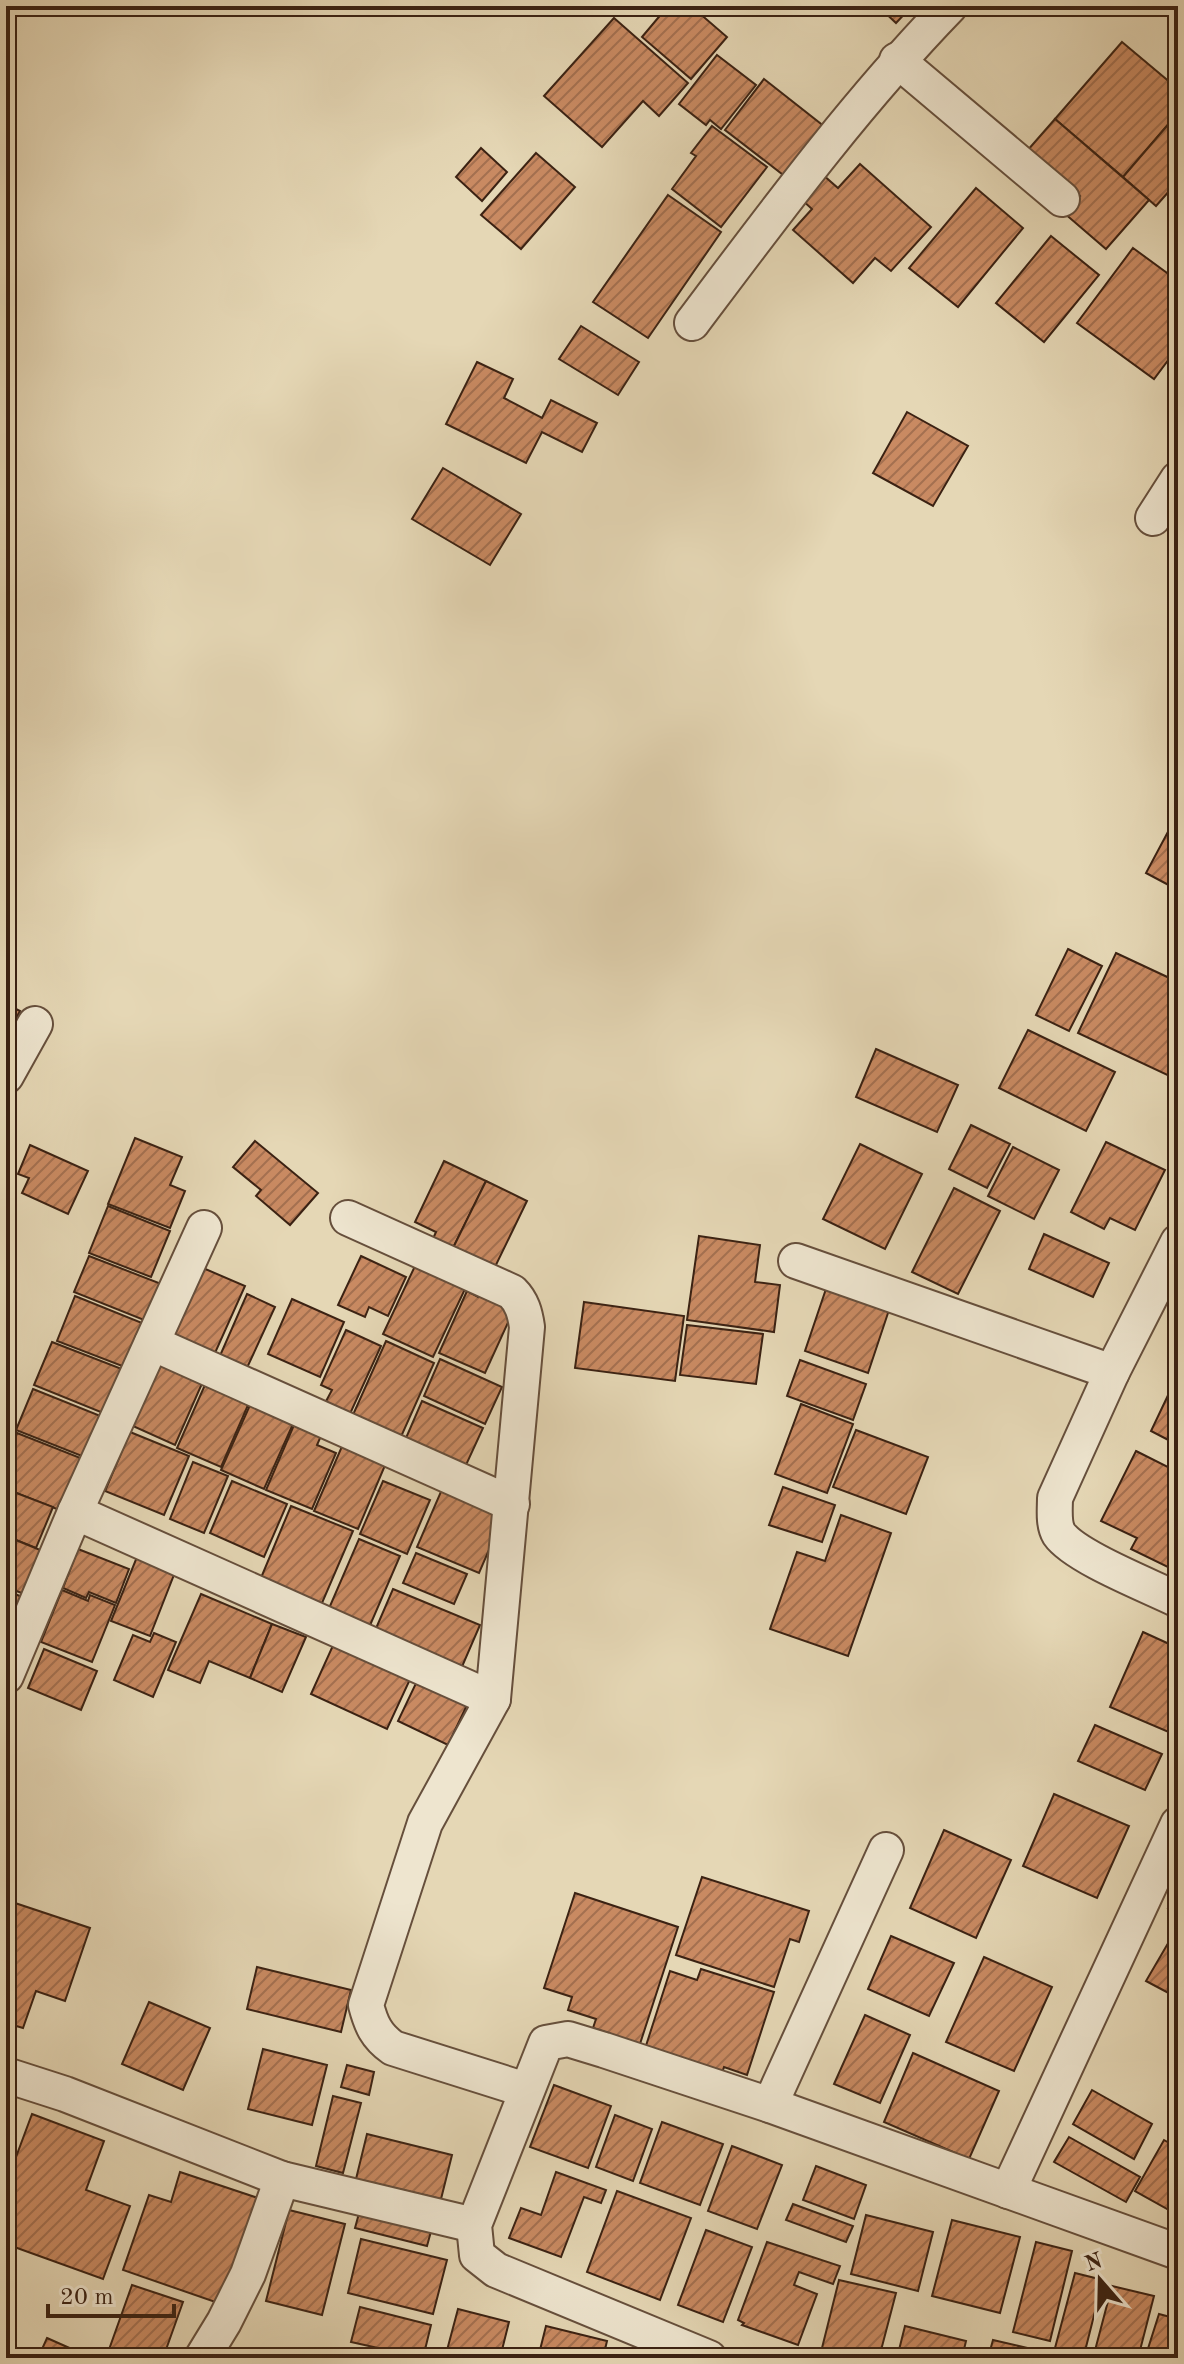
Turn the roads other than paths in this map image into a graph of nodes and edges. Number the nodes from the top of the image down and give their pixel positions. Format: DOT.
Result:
graph roads {
  1 [pos="950,6"];
  2 [pos="897,60"];
  3 [pos="1062,199"];
  4 [pos="692,323"];
  5 [pos="1178,479"];
  6 [pos="1153,518"];
  7 [pos="35,1024"];
  8 [pos="6,1076"];
  9 [pos="348,1218"];
  10 [pos="204,1228"];
  11 [pos="1178,1242"];
  12 [pos="796,1261"];
  13 [pos="152,1343"];
  14 [pos="1112,1372"];
  15 [pos="512,1504"];
  16 [pos="75,1512"];
  17 [pos="1178,1600"];
  18 [pos="6,1676"];
  19 [pos="493,1699"];
  20 [pos="1178,1824"];
  21 [pos="886,1850"];
  22 [pos="6,2075"];
  23 [pos="526,2090"];
  24 [pos="770,2105"];
  25 [pos="282,2179"];
  26 [pos="1008,2191"];
  27 [pos="474,2225"];
  28 [pos="1178,2252"];
  29 [pos="202,2358"];
  30 [pos="709,2358"];
  1 -- 2 [label="street"];
  2 -- 3 [label="street"];
  2 -- 4 [label="street"];
  5 -- 6 [label="street"];
  7 -- 8 [label="street"];
  9 -- 15 [label="street"];
  10 -- 13 [label="street"];
  11 -- 14 [label="street"];
  12 -- 14 [label="street"];
  13 -- 15 [label="street"];
  13 -- 16 [label="street"];
  14 -- 17 [label="street"];
  15 -- 19 [label="street"];
  16 -- 18 [label="street"];
  16 -- 19 [label="street"];
  19 -- 23 [label="street"];
  20 -- 26 [label="street"];
  21 -- 24 [label="street"];
  22 -- 25 [label="street"];
  23 -- 24 [label="street"];
  23 -- 27 [label="street"];
  24 -- 26 [label="street"];
  25 -- 27 [label="street"];
  25 -- 29 [label="street"];
  26 -- 28 [label="street"];
  27 -- 30 [label="street"];
}
